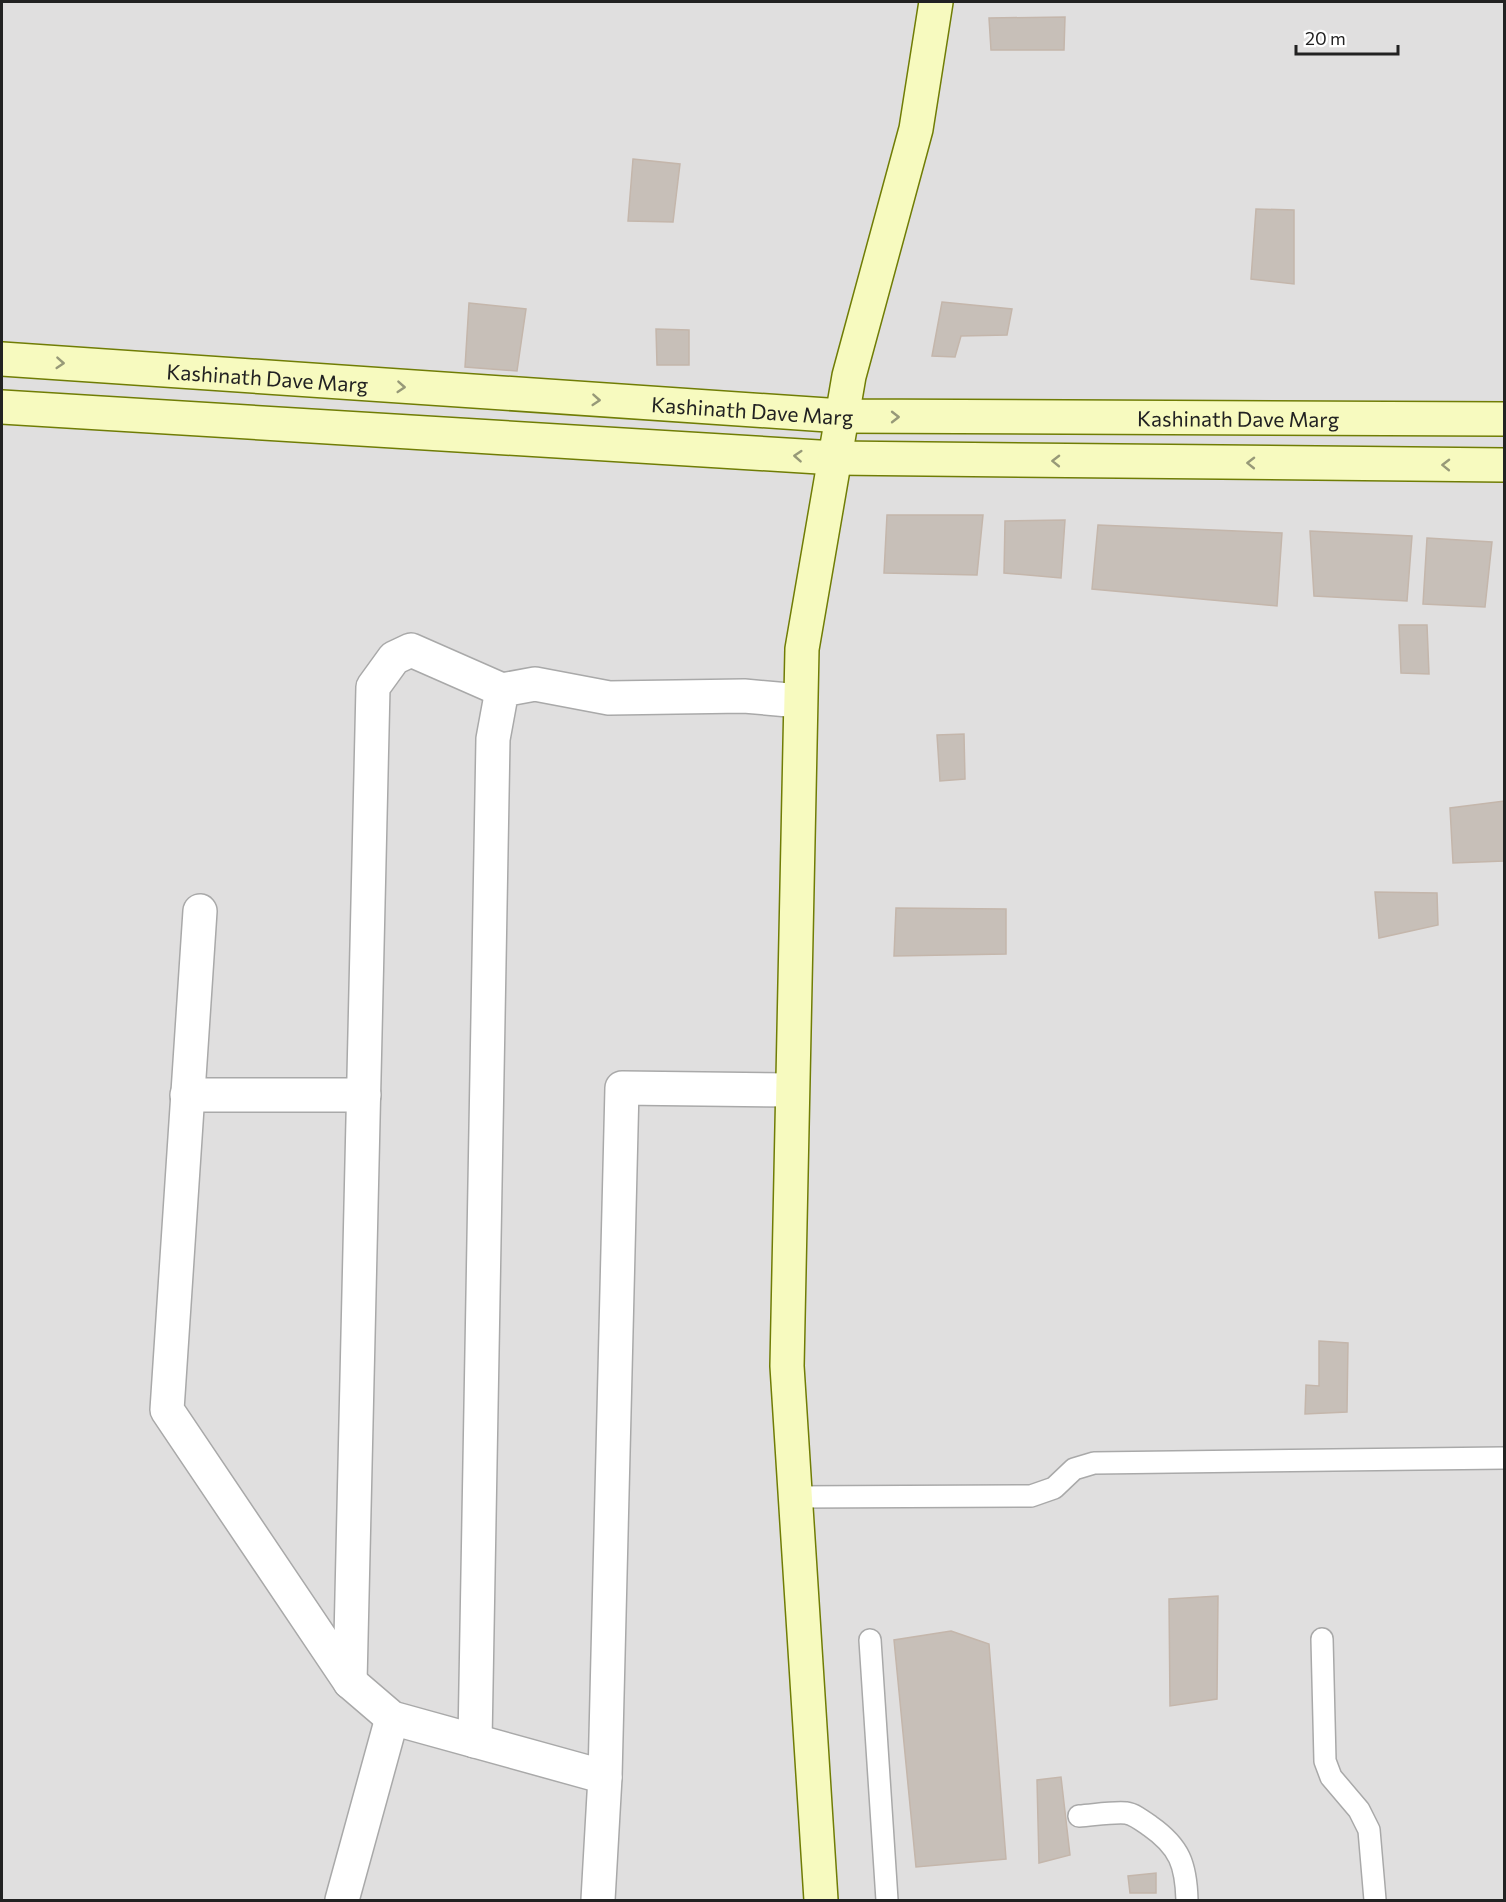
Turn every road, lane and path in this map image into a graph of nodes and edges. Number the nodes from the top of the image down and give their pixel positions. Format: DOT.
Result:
graph roads {
  1 [pos="936,2"];
  2 [pos="2,359"];
  3 [pos="2,407"];
  4 [pos="842,416"];
  5 [pos="1504,419"];
  6 [pos="835,458"];
  7 [pos="1504,465"];
  8 [pos="502,690"];
  9 [pos="800,701"];
  10 [pos="200,911"];
  11 [pos="792,1090"];
  12 [pos="187,1095"];
  13 [pos="364,1095"];
  14 [pos="1504,1458"];
  15 [pos="795,1497"];
  16 [pos="1322,1639"];
  17 [pos="870,1640"];
  18 [pos="350,1682"];
  19 [pos="392,1718"];
  20 [pos="475,1741"];
  21 [pos="605,1777"];
  22 [pos="1079,1816"];
  23 [pos="342,1900"];
  24 [pos="598,1900"];
  25 [pos="821,1900"];
  26 [pos="887,1900"];
  27 [pos="1187,1900"];
  28 [pos="1375,1900"];
  1 -- 4 [label="street"];
  2 -- 4 [label="street, Kashinath Dave Marg, one-way"];
  6 -- 3 [label="street, Kashinath Dave Marg, one-way"];
  4 -- 5 [label="street, Kashinath Dave Marg, one-way"];
  4 -- 6 [label="street"];
  7 -- 6 [label="street, Kashinath Dave Marg, one-way"];
  6 -- 9 [label="street"];
  8 -- 9 [label="street"];
  8 -- 13 [label="street"];
  8 -- 20 [label="street"];
  9 -- 11 [label="street"];
  10 -- 12 [label="street"];
  11 -- 15 [label="street"];
  11 -- 21 [label="street"];
  12 -- 13 [label="street"];
  12 -- 18 [label="street"];
  13 -- 18 [label="street"];
  14 -- 15 [label="lane"];
  15 -- 25 [label="street"];
  16 -- 28 [label="lane"];
  17 -- 26 [label="lane"];
  18 -- 19 [label="street"];
  19 -- 20 [label="street"];
  19 -- 23 [label="street"];
  20 -- 21 [label="street"];
  21 -- 24 [label="street"];
  22 -- 27 [label="lane"];
}
